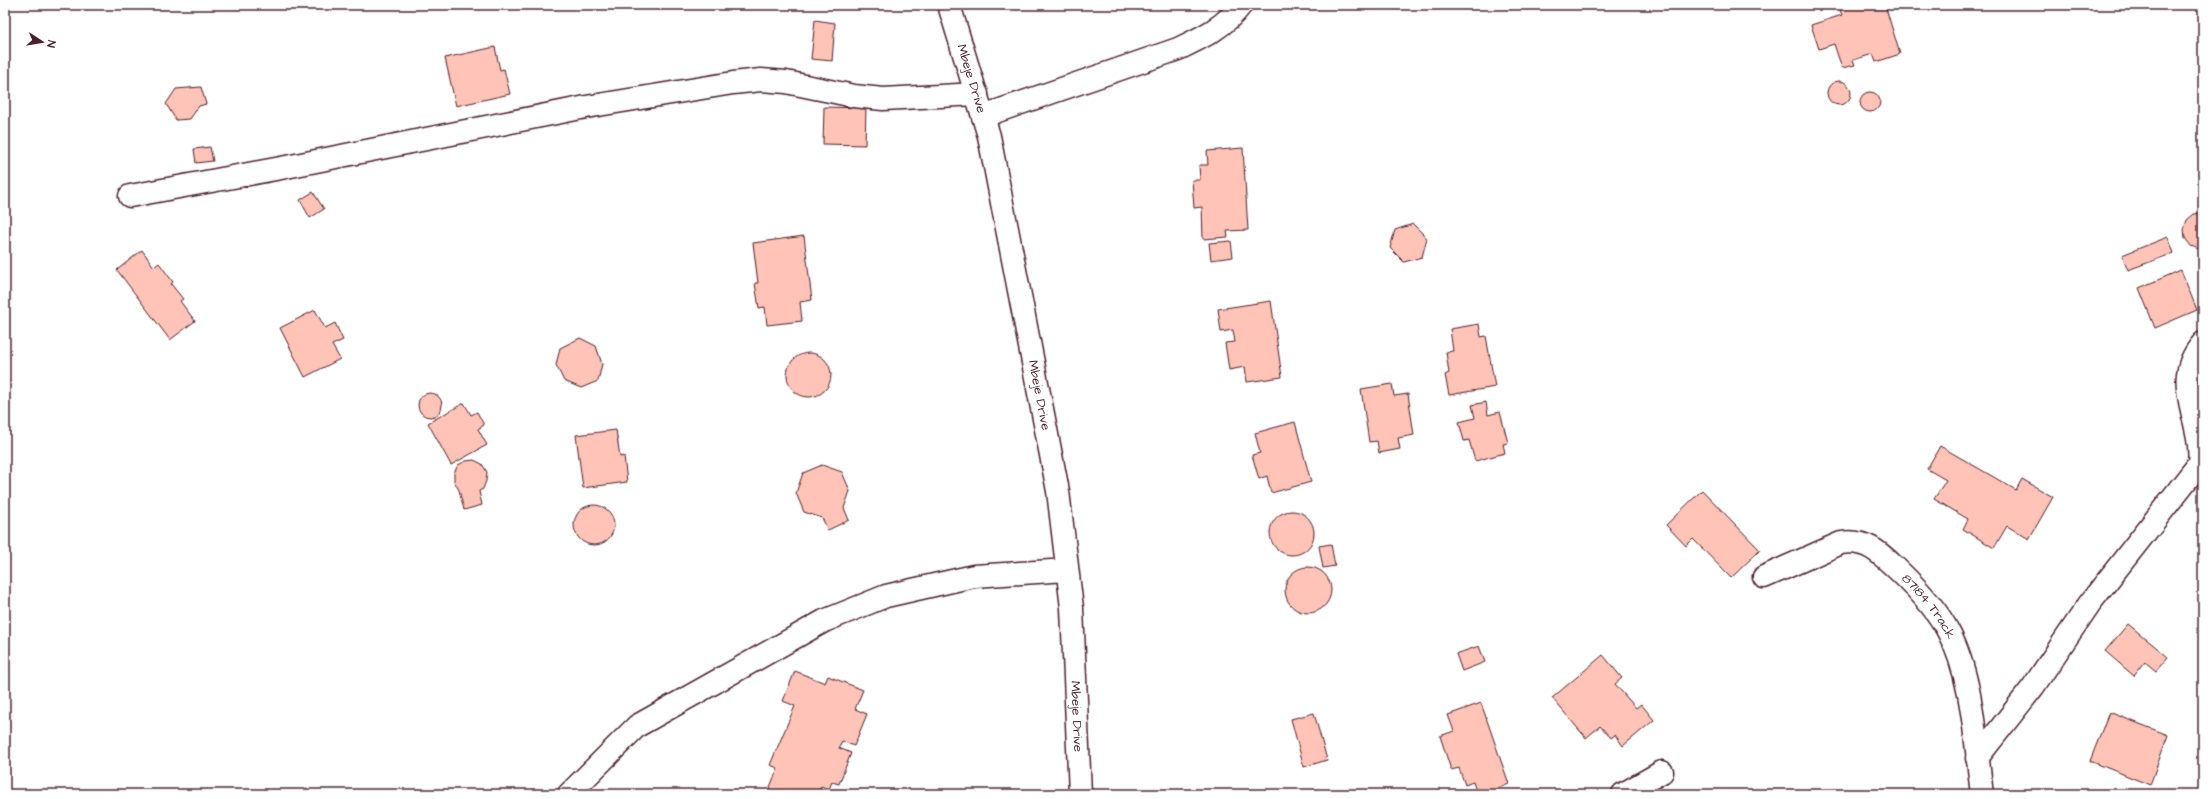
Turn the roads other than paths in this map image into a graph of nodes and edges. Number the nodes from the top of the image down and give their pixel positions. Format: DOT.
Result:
graph roads {
  1 [pos="949,5"];
  2 [pos="1241,5"];
  3 [pos="977,94"];
  4 [pos="983,116"];
  5 [pos="130,196"];
  6 [pos="2203,343"];
  7 [pos="1067,570"];
  8 [pos="1764,577"];
  9 [pos="1977,758"];
  10 [pos="1662,772"];
  11 [pos="569,794"];
  12 [pos="1080,794"];
  13 [pos="1623,794"];
  14 [pos="1982,794"];
  1 -- 3 [label="street, Mbeje Drive"];
  2 -- 4 [label="street"];
  3 -- 4 [label="street, Mbeje Drive"];
  3 -- 5 [label="street"];
  4 -- 7 [label="street, Mbeje Drive"];
  6 -- 9 [label="street"];
  7 -- 11 [label="street"];
  7 -- 12 [label="street, Mbeje Drive"];
  8 -- 9 [label="street, 87184 Track"];
  9 -- 14 [label="street, 87184 Track"];
  10 -- 13 [label="street"];
}
